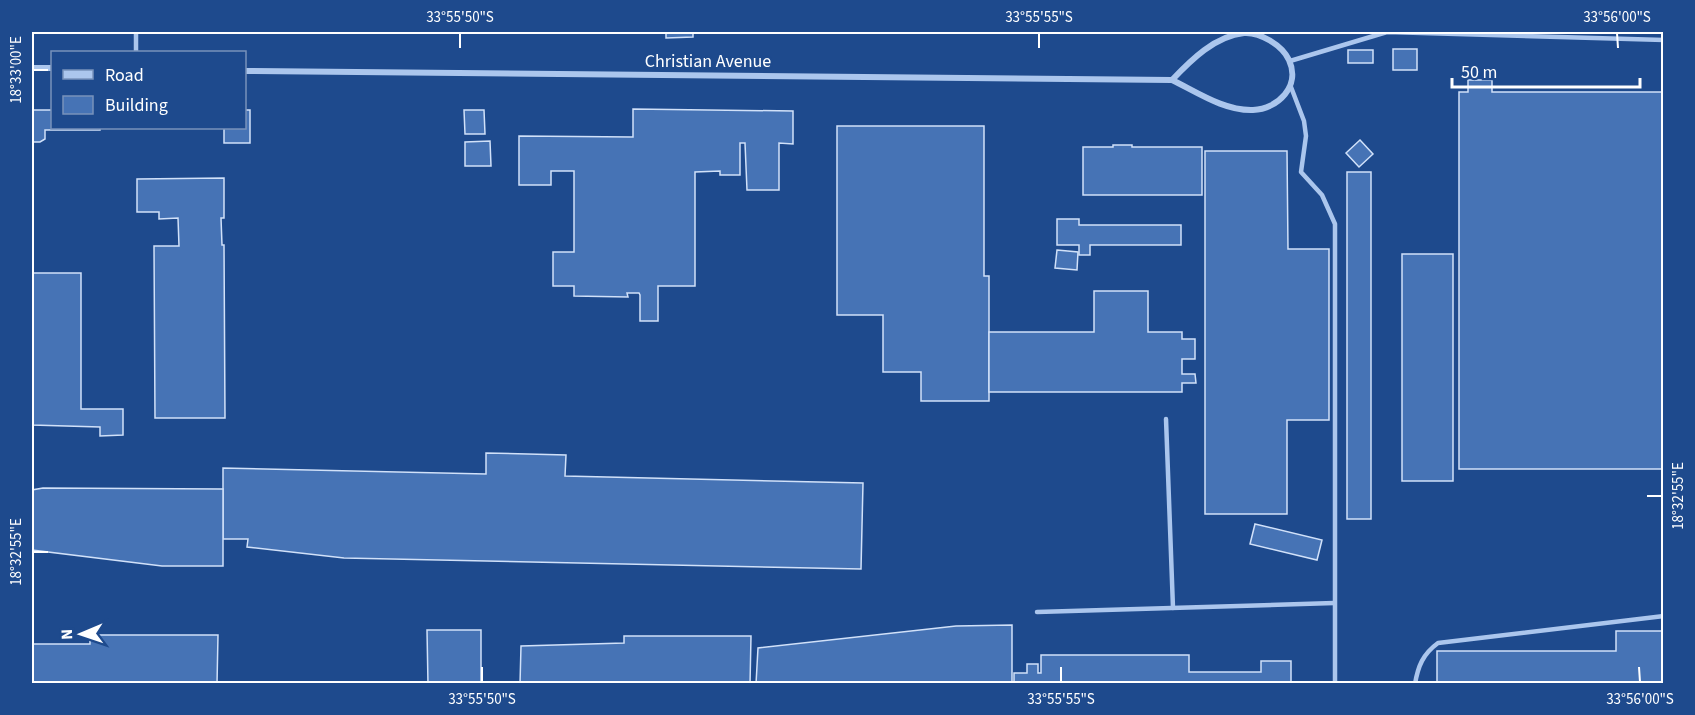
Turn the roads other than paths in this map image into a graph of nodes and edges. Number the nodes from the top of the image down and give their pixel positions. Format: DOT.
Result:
graph roads {
  1 [pos="136,32"];
  2 [pos="1360,32"];
  3 [pos="1661,32"];
  4 [pos="1526,33"];
  5 [pos="1361,39"];
  6 [pos="1662,40"];
  7 [pos="136,51"];
  8 [pos="1290,61"];
  9 [pos="32,68"];
  10 [pos="51,68"];
  11 [pos="246,71"];
  12 [pos="1172,80"];
  13 [pos="1291,87"];
  14 [pos="1166,419"];
  15 [pos="1334,603"];
  16 [pos="1173,608"];
  17 [pos="1037,612"];
  18 [pos="1664,616"];
  19 [pos="1335,684"];
  20 [pos="1415,684"];
  1 -- 7 [label="lane"];
  2 -- 5 [label="lane"];
  3 -- 6 [label="lane"];
  4 -- 5 [label="lane"];
  4 -- 6 [label="lane"];
  5 -- 8 [label="lane"];
  8 -- 12 [label="street"];
  8 -- 13 [label="street"];
  9 -- 10 [label="street"];
  11 -- 12 [label="street, Christian Avenue"];
  12 -- 13 [label="street, Christian Avenue"];
  13 -- 15 [label="lane"];
  14 -- 16 [label="lane"];
  15 -- 16 [label="lane"];
  15 -- 19 [label="lane"];
  16 -- 17 [label="lane"];
  18 -- 20 [label="lane"];
}
